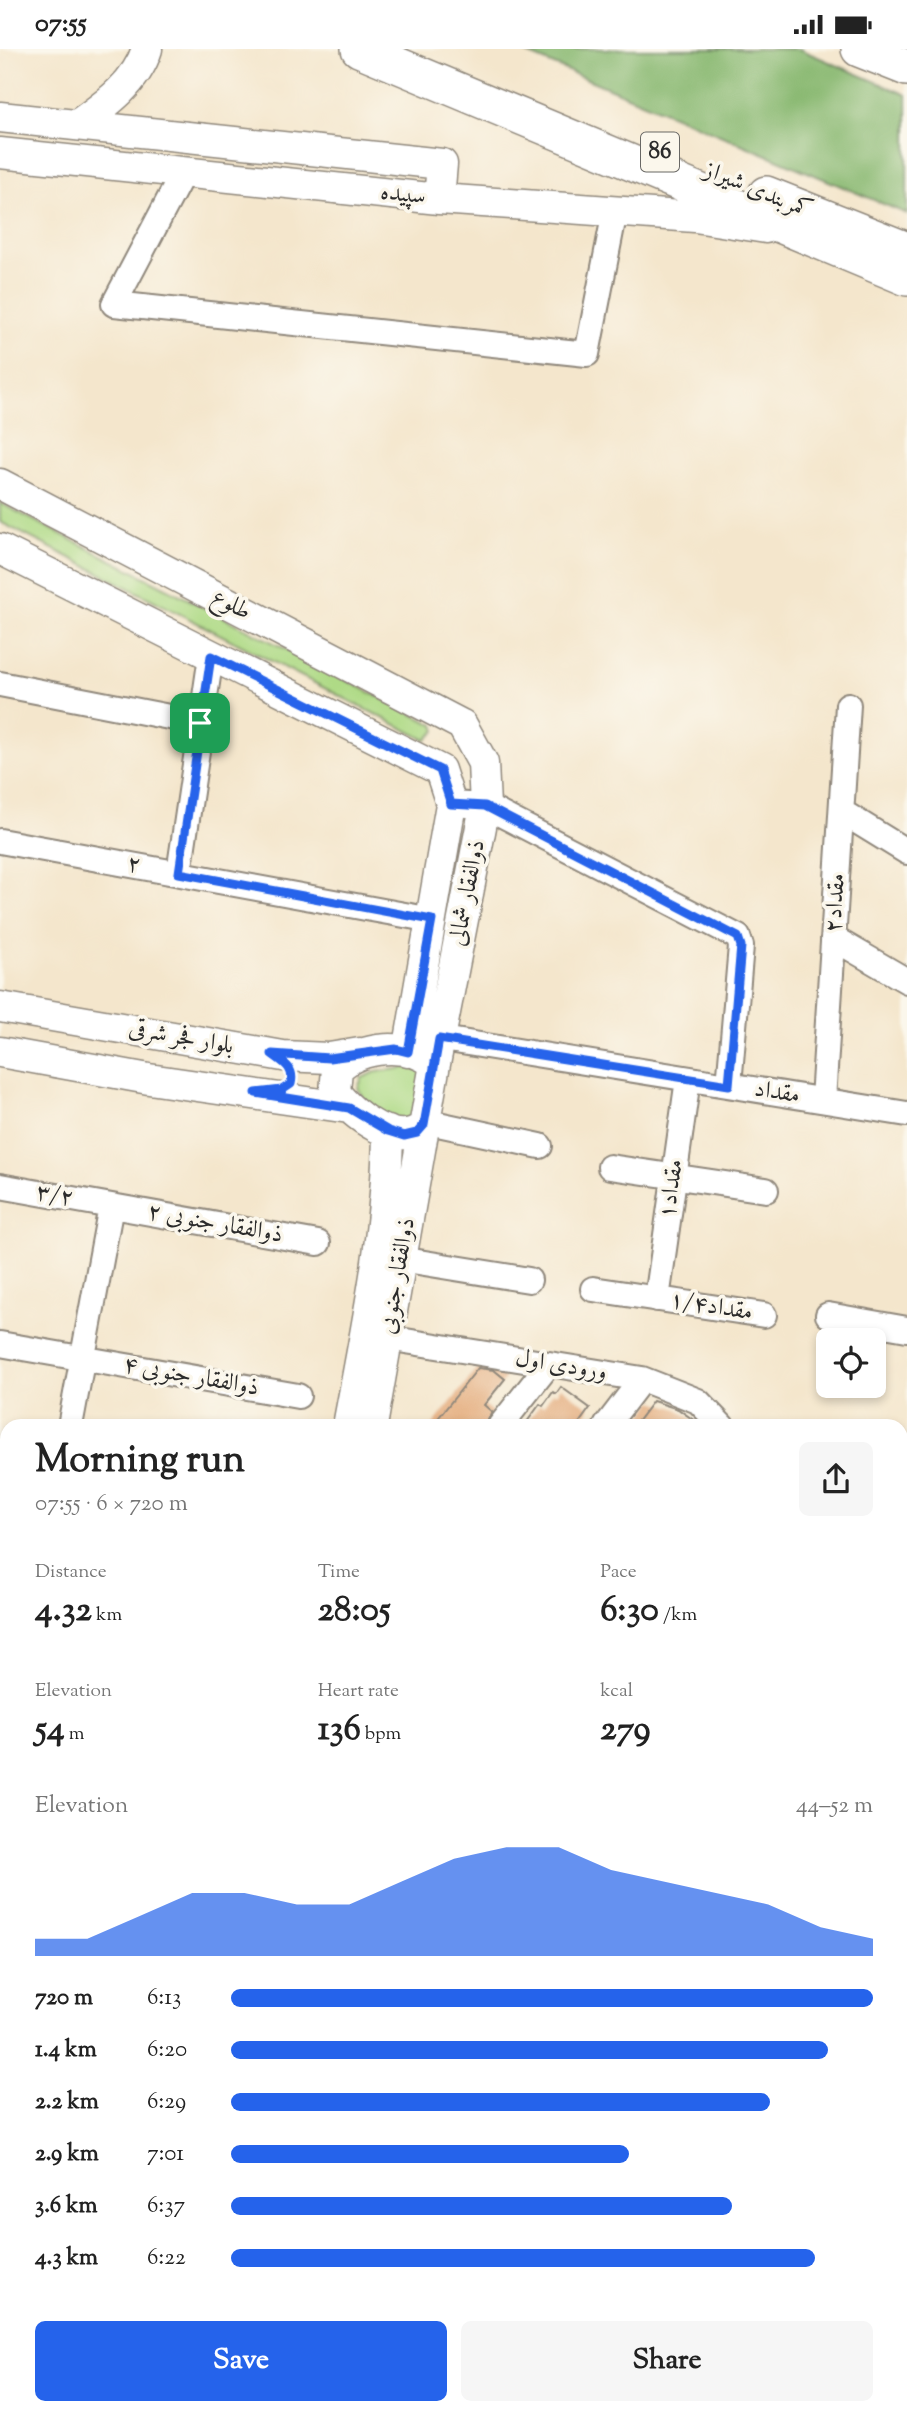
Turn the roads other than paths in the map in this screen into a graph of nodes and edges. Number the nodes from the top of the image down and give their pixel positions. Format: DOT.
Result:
graph roads {
  1 [pos="146,49"];
  2 [pos="359,49"];
  3 [pos="416,49"];
  4 [pos="859,49"];
  5 [pos="907,68"];
  6 [pos="0,117"];
  7 [pos="77,125"];
  8 [pos="0,153"];
  9 [pos="184,171"];
  10 [pos="439,199"];
  11 [pos="615,211"];
  12 [pos="806,236"];
  13 [pos="907,250"];
  14 [pos="907,278"];
  15 [pos="0,484"];
  16 [pos="0,549"];
  17 [pos="211,656"];
  18 [pos="0,684"];
  19 [pos="848,705"];
  20 [pos="200,723"];
  21 [pos="462,725"];
  22 [pos="440,770"];
  23 [pos="451,804"];
  24 [pos="485,806"];
  25 [pos="842,812"];
  26 [pos="0,841"];
  27 [pos="907,852"];
  28 [pos="179,873"];
  29 [pos="432,920"];
  30 [pos="834,938"];
  31 [pos="907,981"];
  32 [pos="0,1006"];
  33 [pos="423,1047"];
  34 [pos="0,1052"];
  35 [pos="363,1052"];
  36 [pos="272,1054"];
  37 [pos="688,1079"];
  38 [pos="729,1085"];
  39 [pos="256,1093"];
  40 [pos="823,1100"];
  41 [pos="349,1108"];
  42 [pos="907,1114"];
  43 [pos="424,1123"];
  44 [pos="388,1131"];
  45 [pos="540,1146"];
  46 [pos="610,1167"];
  47 [pos="674,1177"];
  48 [pos="0,1187"];
  49 [pos="766,1190"];
  50 [pos="111,1206"];
  51 [pos="318,1243"];
  52 [pos="388,1264"];
  53 [pos="529,1280"];
  54 [pos="593,1289"];
  55 [pos="657,1299"];
  56 [pos="764,1315"];
  57 [pos="828,1315"];
  58 [pos="907,1329"];
  59 [pos="387,1338"];
  60 [pos="0,1344"];
  61 [pos="83,1358"];
  62 [pos="549,1364"];
  63 [pos="642,1379"];
  64 [pos="298,1396"];
  65 [pos="71,1419"];
  66 [pos="350,1419"];
  67 [pos="373,1419"];
  68 [pos="506,1419"];
  69 [pos="611,1419"];
  70 [pos="714,1419"];
  1 -- 7 [label="main road"];
  2 -- 12 [label="highway"];
  3 -- 13 [label="highway, کمربندی شیراز / 86"];
  4 -- 5 [label="highway"];
  6 -- 7 [label="main road, سپیده"];
  7 -- 10 [label="main road, سپیده"];
  8 -- 9 [label="main road, سپیده"];
  9 -- 10 [label="main road, سپیده"];
  9 -- 11 [label="street"];
  10 -- 11 [label="main road, سپیده"];
  11 -- 12 [label="main road, سپیده"];
  12 -- 14 [label="highway"];
  15 -- 21 [label="main road, طلوع"];
  16 -- 17 [label="main road"];
  17 -- 20 [label="street"];
  17 -- 22 [label="main road"];
  18 -- 20 [label="street"];
  19 -- 25 [label="street, مقداد۲"];
  20 -- 28 [label="street"];
  21 -- 22 [label="main road"];
  21 -- 24 [label="main road, ذوالفقار شمالی"];
  22 -- 23 [label="main road, ذوالفقار شمالی"];
  23 -- 24 [label="street"];
  23 -- 29 [label="main road, ذوالفقار شمالی"];
  24 -- 33 [label="main road, ذوالفقار شمالی"];
  24 -- 38 [label="street"];
  25 -- 27 [label="street"];
  25 -- 30 [label="street, مقداد۲"];
  26 -- 28 [label="street, ۲"];
  28 -- 29 [label="street, ۲"];
  29 -- 33 [label="main road, ذوالفقار شمالی"];
  30 -- 31 [label="street"];
  30 -- 40 [label="street, مقداد۲"];
  32 -- 36 [label="main road, بلوار فجر شرقی"];
  33 -- 35 [label="main road, بلوار فجر شرقی"];
  33 -- 37 [label="street, مقداد"];
  33 -- 43 [label="main road, ذوالفقار جنوبی"];
  34 -- 39 [label="main road, بلوار فجر شرقی"];
  35 -- 36 [label="main road, بلوار فجر شرقی"];
  35 -- 41 [label="main road"];
  36 -- 39 [label="main road"];
  37 -- 38 [label="street, مقداد"];
  37 -- 47 [label="street, مقداد۱"];
  38 -- 40 [label="street, مقداد"];
  39 -- 41 [label="main road, بلوار فجر شرقی"];
  40 -- 42 [label="street, مقداد"];
  41 -- 44 [label="main road"];
  43 -- 44 [label="main road"];
  43 -- 45 [label="street"];
  43 -- 52 [label="main road, ذوالفقار جنوبی"];
  44 -- 52 [label="main road"];
  46 -- 47 [label="street"];
  47 -- 49 [label="street"];
  47 -- 55 [label="street, مقداد۱"];
  48 -- 50 [label="street, ۳/۲"];
  50 -- 51 [label="street, ۲ ذوالفقار جنوبی"];
  50 -- 61 [label="street"];
  52 -- 53 [label="street"];
  52 -- 59 [label="main road, ذوالفقار جنوبی"];
  52 -- 66 [label="main road, ذوالفقار جنوبی"];
  54 -- 55 [label="street, مقداد۱/۴"];
  55 -- 56 [label="street, مقداد۱/۴"];
  57 -- 58 [label="street"];
  59 -- 62 [label="street, ورودی اول"];
  59 -- 67 [label="main road, ذوالفقار جنوبی"];
  60 -- 61 [label="street, ۴ ذوالفقار جنوبی"];
  61 -- 64 [label="street, ۴ ذوالفقار جنوبی"];
  61 -- 65 [label="street"];
  62 -- 63 [label="street, ورودی اول"];
  62 -- 68 [label="street"];
  63 -- 69 [label="street"];
  63 -- 70 [label="street, ورودی اول"];
}
